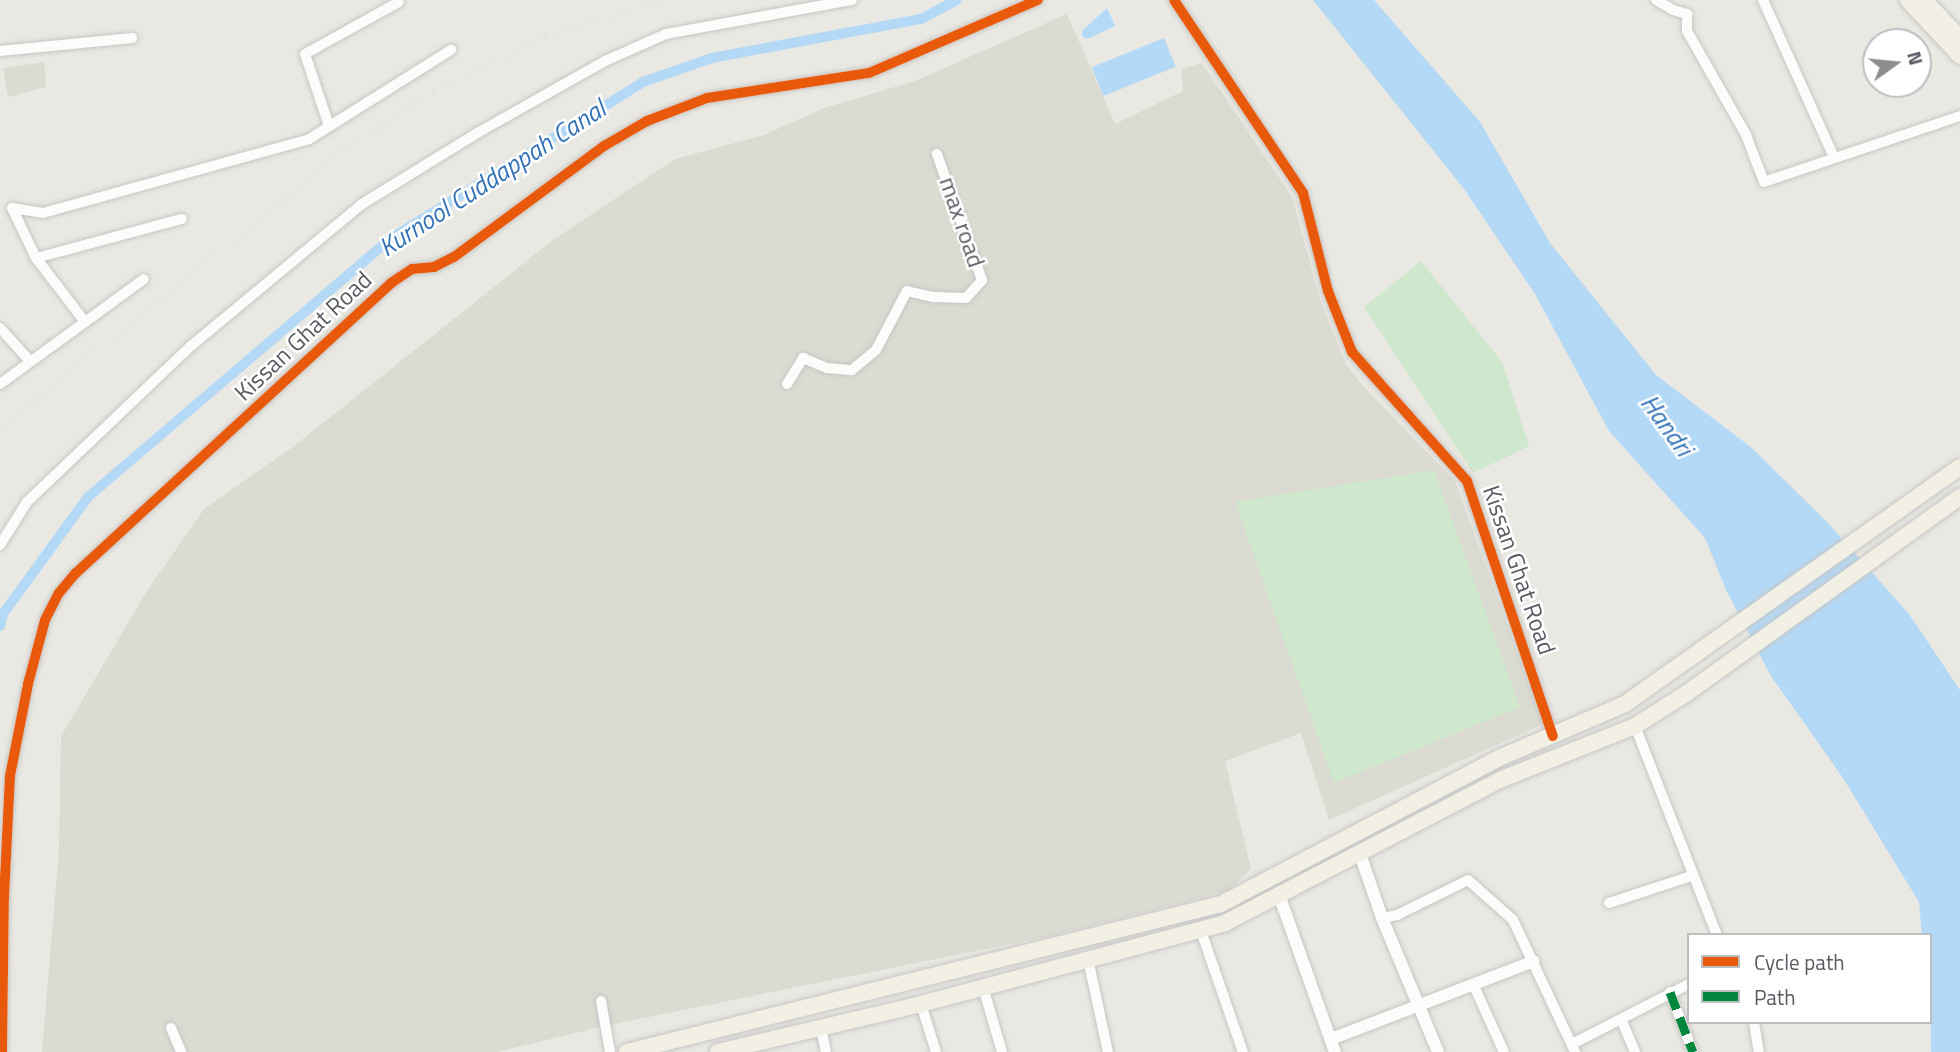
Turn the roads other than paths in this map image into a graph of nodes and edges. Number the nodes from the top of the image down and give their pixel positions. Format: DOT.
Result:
graph roads {
  1 [pos="852,0"];
  2 [pos="1038,0"];
  3 [pos="1174,0"];
  4 [pos="1656,0"];
  5 [pos="1763,0"];
  6 [pos="1908,0"];
  7 [pos="1924,0"];
  8 [pos="399,2"];
  9 [pos="132,38"];
  10 [pos="1960,38"];
  11 [pos="451,50"];
  12 [pos="0,51"];
  13 [pos="1960,55"];
  14 [pos="1960,116"];
  15 [pos="329,126"];
  16 [pos="937,153"];
  17 [pos="1834,156"];
  18 [pos="182,219"];
  19 [pos="36,258"];
  20 [pos="144,279"];
  21 [pos="85,322"];
  22 [pos="0,328"];
  23 [pos="30,361"];
  24 [pos="0,384"];
  25 [pos="787,384"];
  26 [pos="1960,467"];
  27 [pos="1959,498"];
  28 [pos="0,545"];
  29 [pos="1577,726"];
  30 [pos="1635,726"];
  31 [pos="1553,736"];
  32 [pos="1585,747"];
  33 [pos="1360,854"];
  34 [pos="1694,875"];
  35 [pos="1271,880"];
  36 [pos="1279,895"];
  37 [pos="1609,903"];
  38 [pos="1382,918"];
  39 [pos="1201,931"];
  40 [pos="1716,933"];
  41 [pos="1088,959"];
  42 [pos="1534,961"];
  43 [pos="1687,985"];
  44 [pos="1474,986"];
  45 [pos="984,987"];
  46 [pos="1670,992"];
  47 [pos="601,1000"];
  48 [pos="921,1004"];
  49 [pos="1420,1006"];
  50 [pos="1621,1019"];
  51 [pos="1754,1024"];
  52 [pos="821,1027"];
  53 [pos="172,1028"];
  54 [pos="1331,1039"];
  55 [pos="1573,1048"];
  56 [pos="739,1049"];
  57 [pos="2,1052"];
  58 [pos="181,1052"];
  59 [pos="610,1052"];
  60 [pos="627,1052"];
  61 [pos="718,1052"];
  62 [pos="826,1052"];
  63 [pos="936,1052"];
  64 [pos="1002,1052"];
  65 [pos="1108,1052"];
  66 [pos="1243,1052"];
  67 [pos="1335,1052"];
  68 [pos="1438,1052"];
  69 [pos="1504,1052"];
  70 [pos="1635,1052"];
  71 [pos="1693,1052"];
  72 [pos="1759,1052"];
  1 -- 28 [label="street"];
  2 -- 57 [label="street, Kissan Ghat Road"];
  3 -- 31 [label="street, Kissan Ghat Road"];
  4 -- 17 [label="street"];
  5 -- 17 [label="street"];
  6 -- 13 [label="main road"];
  7 -- 10 [label="main road"];
  8 -- 15 [label="street"];
  9 -- 12 [label="street"];
  11 -- 15 [label="street"];
  14 -- 17 [label="street"];
  15 -- 19 [label="street"];
  16 -- 25 [label="street, max road"];
  18 -- 19 [label="street"];
  19 -- 21 [label="street"];
  20 -- 21 [label="street"];
  21 -- 23 [label="street"];
  22 -- 23 [label="street"];
  23 -- 24 [label="street"];
  26 -- 29 [label="main road"];
  27 -- 30 [label="main road"];
  29 -- 31 [label="main road"];
  29 -- 32 [label="main road"];
  30 -- 32 [label="main road"];
  30 -- 34 [label="street"];
  31 -- 35 [label="main road"];
  32 -- 33 [label="main road"];
  33 -- 36 [label="main road"];
  33 -- 38 [label="street"];
  34 -- 37 [label="street"];
  34 -- 40 [label="street"];
  35 -- 36 [label="main road"];
  35 -- 60 [label="main road"];
  36 -- 39 [label="main road"];
  36 -- 54 [label="street"];
  38 -- 42 [label="street"];
  38 -- 49 [label="street"];
  39 -- 41 [label="main road"];
  39 -- 66 [label="street"];
  41 -- 45 [label="main road"];
  41 -- 65 [label="street"];
  42 -- 44 [label="street"];
  42 -- 55 [label="street"];
  43 -- 46 [label="street"];
  44 -- 49 [label="street"];
  44 -- 69 [label="street"];
  45 -- 48 [label="main road"];
  45 -- 64 [label="street"];
  46 -- 50 [label="street"];
  46 -- 71 [label="street"];
  47 -- 59 [label="street"];
  48 -- 52 [label="main road"];
  48 -- 63 [label="street"];
  49 -- 54 [label="street"];
  49 -- 68 [label="street"];
  50 -- 55 [label="street"];
  50 -- 70 [label="street"];
  51 -- 72 [label="street"];
  52 -- 56 [label="main road"];
  52 -- 62 [label="street"];
  53 -- 58 [label="street"];
  54 -- 67 [label="street"];
  56 -- 61 [label="main road"];
}
